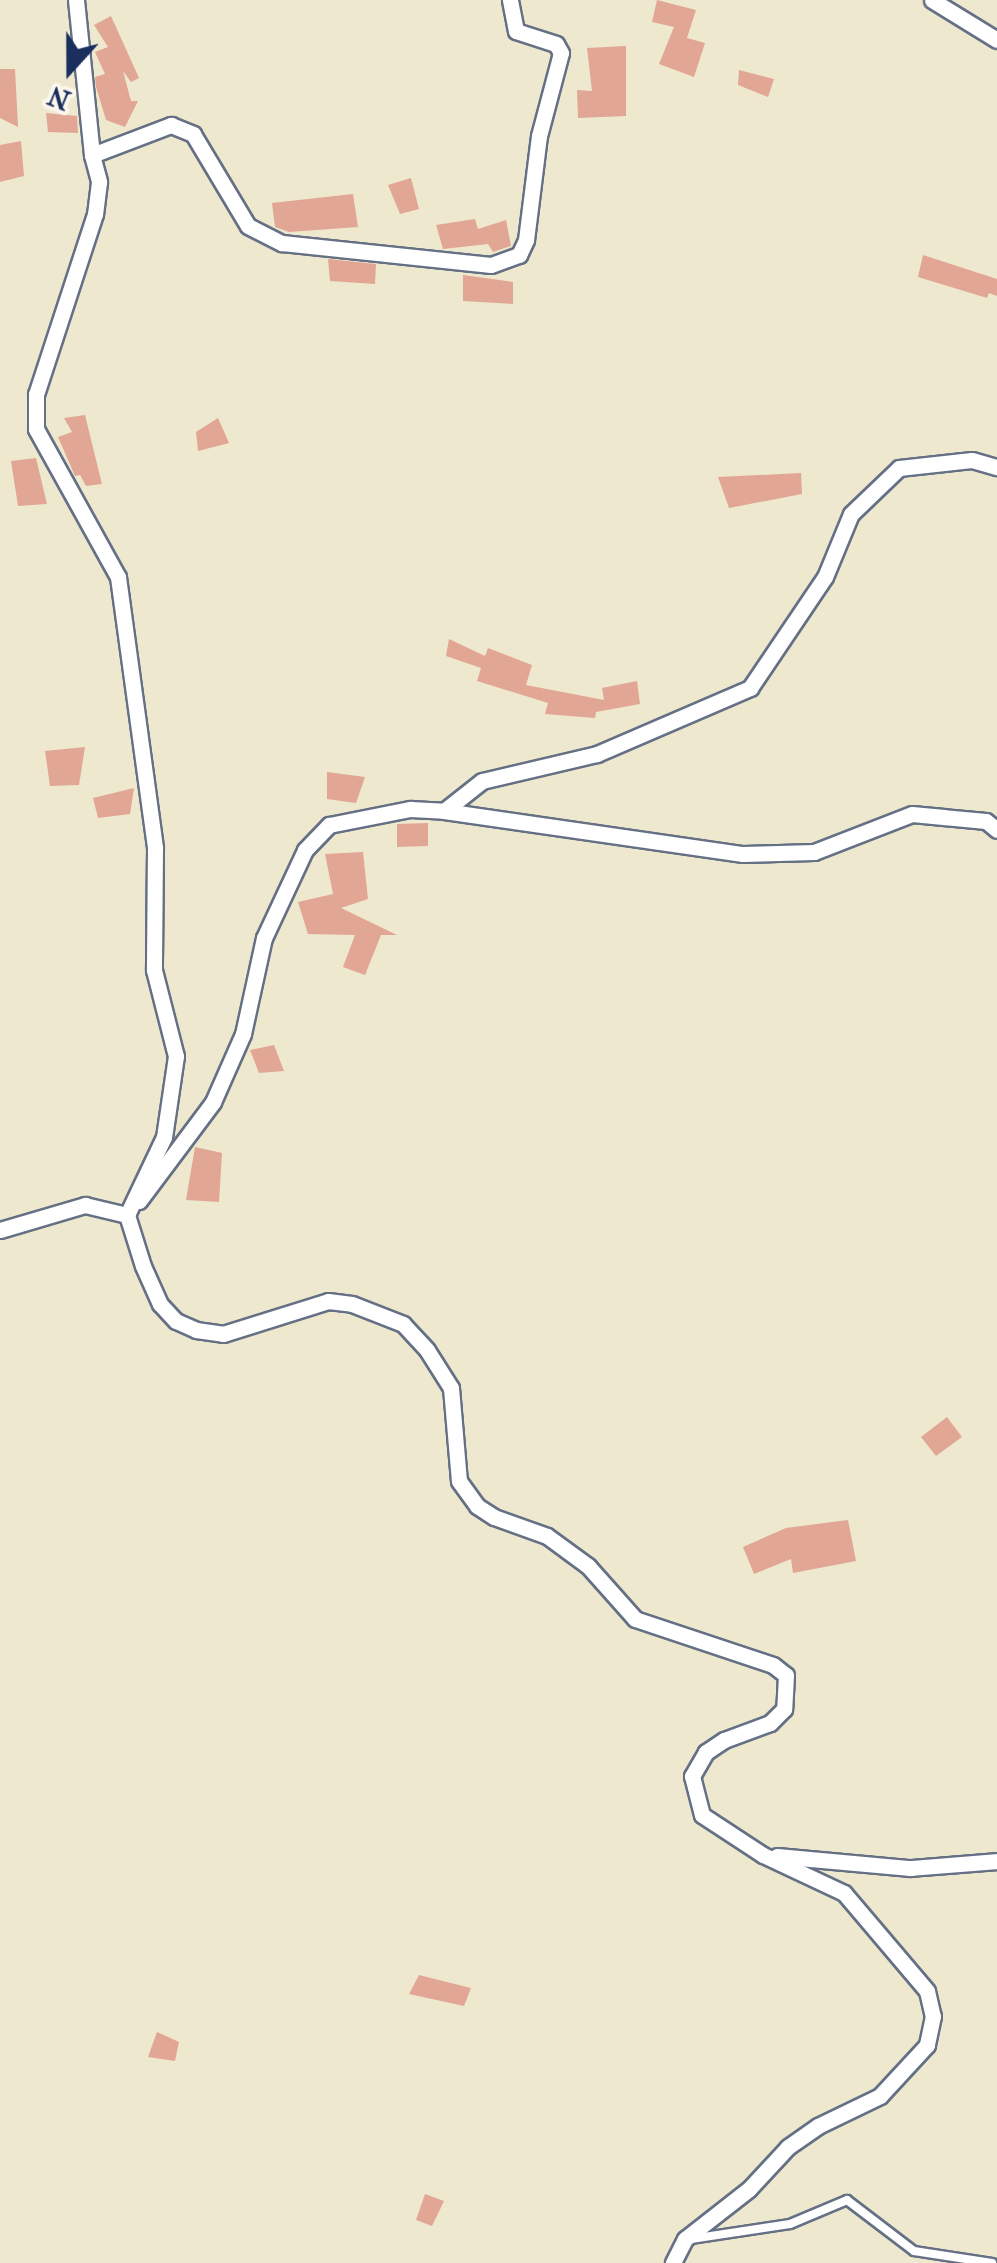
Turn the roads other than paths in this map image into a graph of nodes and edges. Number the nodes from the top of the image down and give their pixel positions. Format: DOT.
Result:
graph roads {
  1 [pos="76,0"];
  2 [pos="510,0"];
  3 [pos="932,0"];
  4 [pos="997,40"];
  5 [pos="92,155"];
  6 [pos="997,467"];
  7 [pos="444,811"];
  8 [pos="997,830"];
  9 [pos="127,1216"];
  10 [pos="0,1230"];
  11 [pos="763,1855"];
  12 [pos="997,1861"];
  13 [pos="685,2239"];
  14 [pos="673,2263"];
  15 [pos="992,2263"];
  1 -- 5 [label="street"];
  2 -- 5 [label="street"];
  3 -- 4 [label="street"];
  5 -- 9 [label="street"];
  6 -- 7 [label="street"];
  7 -- 8 [label="street"];
  7 -- 9 [label="street"];
  9 -- 10 [label="street"];
  9 -- 11 [label="street"];
  11 -- 12 [label="street"];
  11 -- 13 [label="street"];
  13 -- 14 [label="street"];
  13 -- 15 [label="lane"];
}
